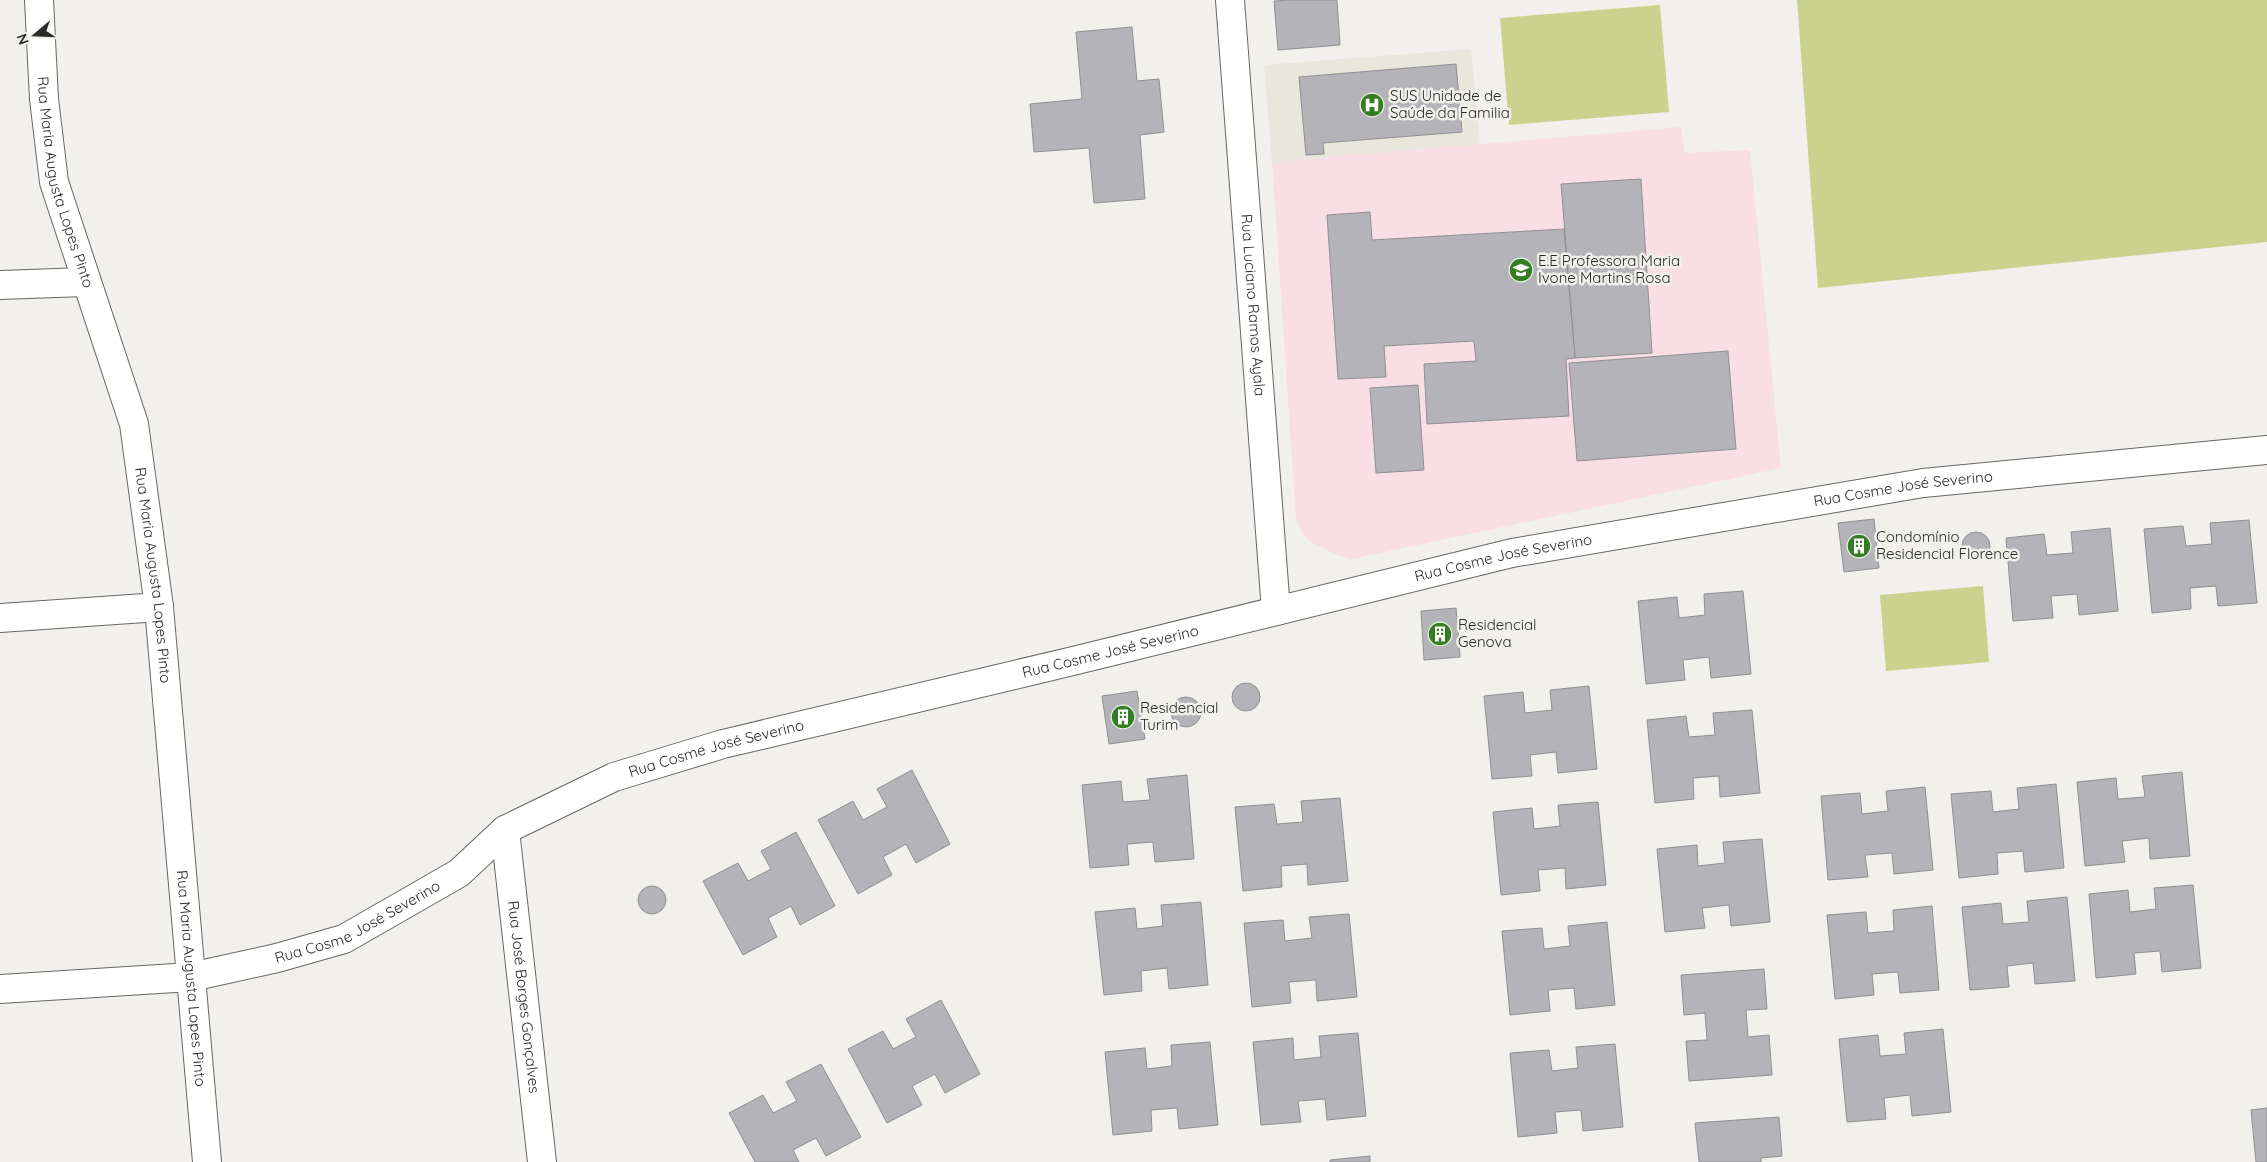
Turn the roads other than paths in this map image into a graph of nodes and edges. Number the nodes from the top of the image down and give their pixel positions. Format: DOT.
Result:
graph roads {
  1 [pos="40,0"];
  2 [pos="1230,0"];
  3 [pos="86,282"];
  4 [pos="0,285"];
  5 [pos="2267,450"];
  6 [pos="159,607"];
  7 [pos="1276,611"];
  8 [pos="0,618"];
  9 [pos="505,830"];
  10 [pos="191,977"];
  11 [pos="0,989"];
  12 [pos="207,1162"];
  13 [pos="542,1162"];
  1 -- 3 [label="street, Rua Maria Augusta Lopes Pinto"];
  2 -- 7 [label="street, Rua Luciano Ramos Ayala"];
  3 -- 4 [label="street"];
  3 -- 6 [label="street, Rua Maria Augusta Lopes Pinto"];
  5 -- 7 [label="street, Rua Cosme José Severino"];
  6 -- 8 [label="street"];
  6 -- 10 [label="street, Rua Maria Augusta Lopes Pinto"];
  7 -- 9 [label="street, Rua Cosme José Severino"];
  9 -- 10 [label="street, Rua Cosme José Severino"];
  9 -- 13 [label="street, Rua José Borges Gonçalves"];
  10 -- 11 [label="street, Rua Cosme José Severino"];
  10 -- 12 [label="street, Rua Maria Augusta Lopes Pinto"];
}
